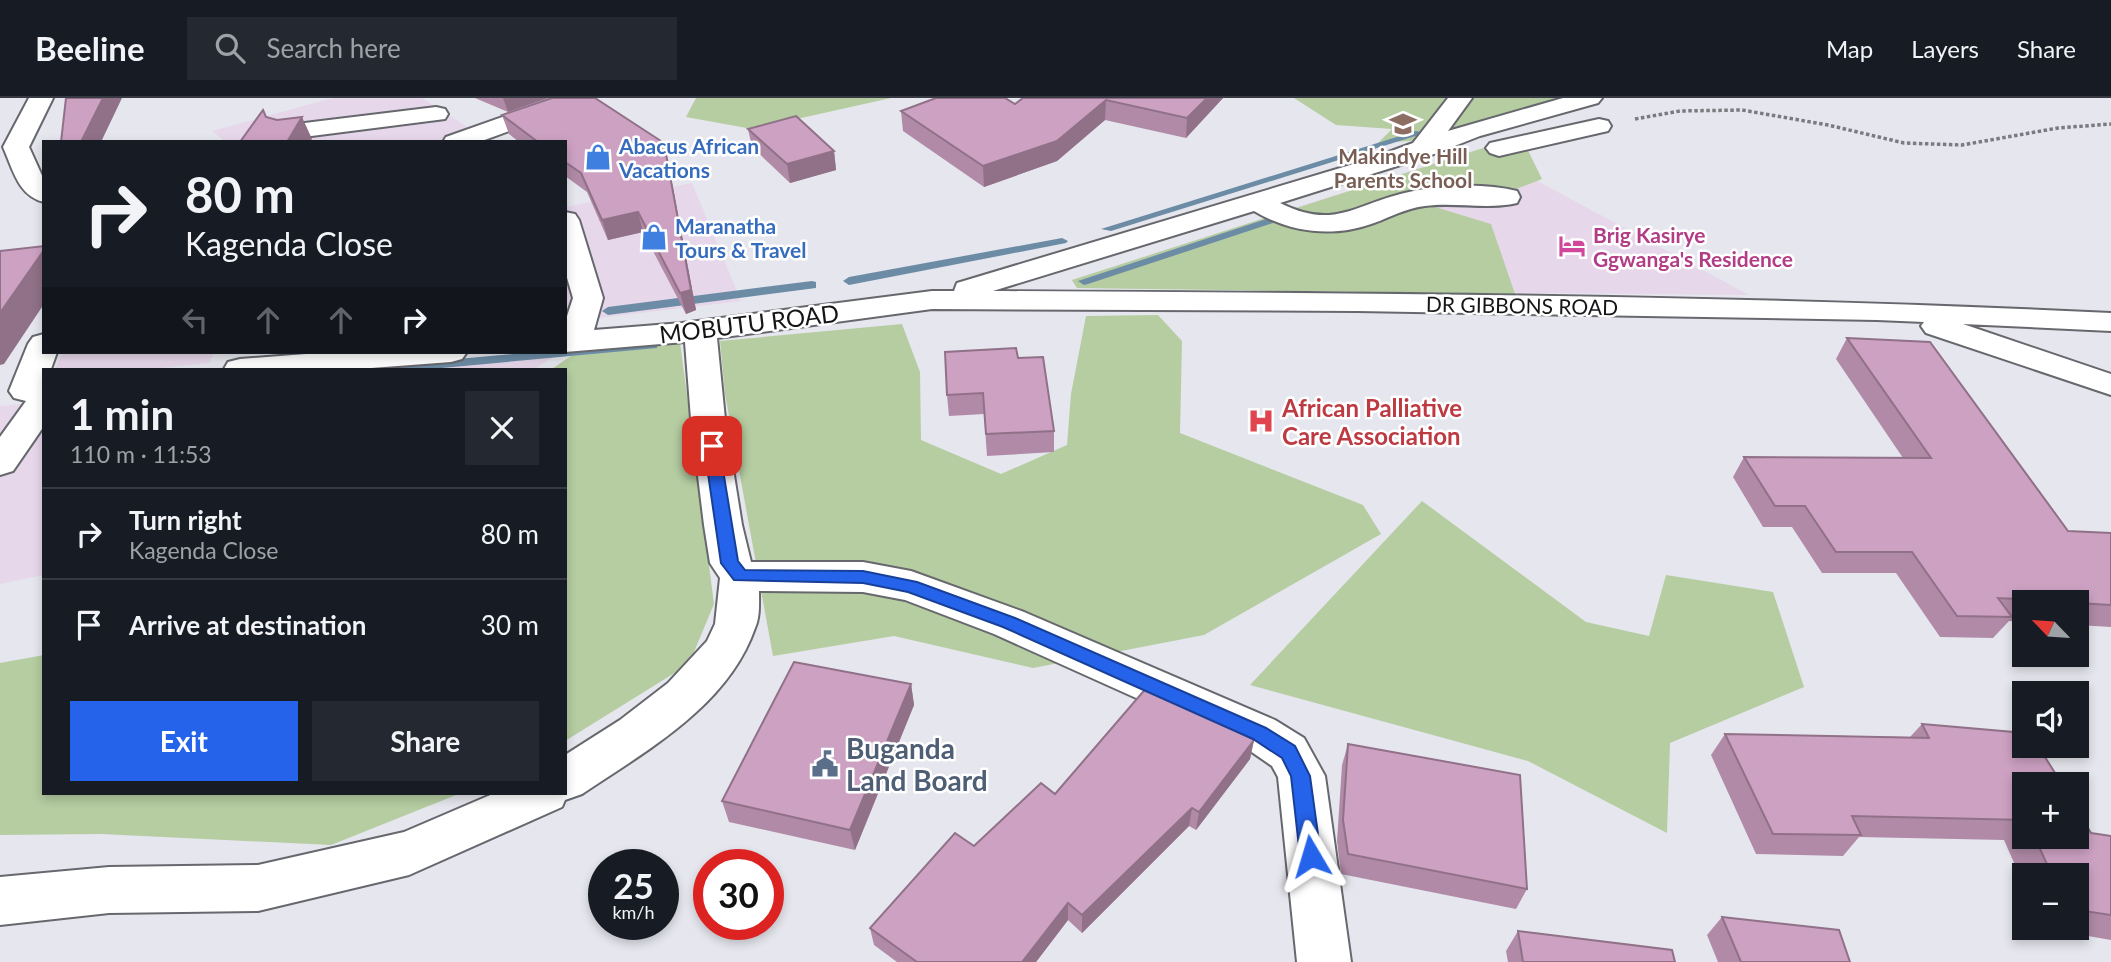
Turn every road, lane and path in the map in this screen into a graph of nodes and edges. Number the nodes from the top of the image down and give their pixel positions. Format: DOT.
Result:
graph roads {
  1 [pos="41,98"];
  2 [pos="414,98"];
  3 [pos="578,98"];
  4 [pos="1460,98"];
  5 [pos="1590,98"];
  6 [pos="436,114"];
  7 [pos="2111,124"];
  8 [pos="1599,126"];
  9 [pos="288,132"];
  10 [pos="464,138"];
  11 [pos="1449,140"];
  12 [pos="1420,151"];
  13 [pos="42,192"];
  14 [pos="1507,197"];
  15 [pos="1257,201"];
  16 [pos="567,227"];
  17 [pos="932,300"];
  18 [pos="1896,312"];
  19 [pos="2111,322"];
  20 [pos="700,330"];
  21 [pos="570,342"];
  22 [pos="42,350"];
  23 [pos="426,354"];
  24 [pos="252,368"];
  25 [pos="2111,385"];
  26 [pos="28,394"];
  27 [pos="0,463"];
  28 [pos="740,576"];
  29 [pos="567,779"];
  30 [pos="540,795"];
  31 [pos="0,901"];
  32 [pos="1324,962"];
  1 -- 13 [label="street"];
  2 -- 6 [label="street"];
  3 -- 10 [label="street"];
  4 -- 12 [label="street"];
  5 -- 11 [label="street"];
  6 -- 9 [label="street"];
  6 -- 10 [label="street"];
  7 -- 8 [label="path"];
  8 -- 11 [label="street"];
  11 -- 12 [label="street"];
  12 -- 15 [label="street"];
  14 -- 15 [label="street"];
  15 -- 17 [label="street"];
  16 -- 21 [label="street"];
  17 -- 18 [label="street, DR GIBBONS ROAD"];
  17 -- 20 [label="street, MOBUTU ROAD"];
  18 -- 19 [label="street, DR GIBBONS ROAD"];
  18 -- 25 [label="street"];
  20 -- 21 [label="street, MOBUTU ROAD"];
  20 -- 28 [label="street"];
  22 -- 26 [label="street"];
  23 -- 24 [label="street"];
  26 -- 27 [label="street"];
  28 -- 29 [label="street"];
  28 -- 32 [label="street"];
  30 -- 31 [label="street"];
}
